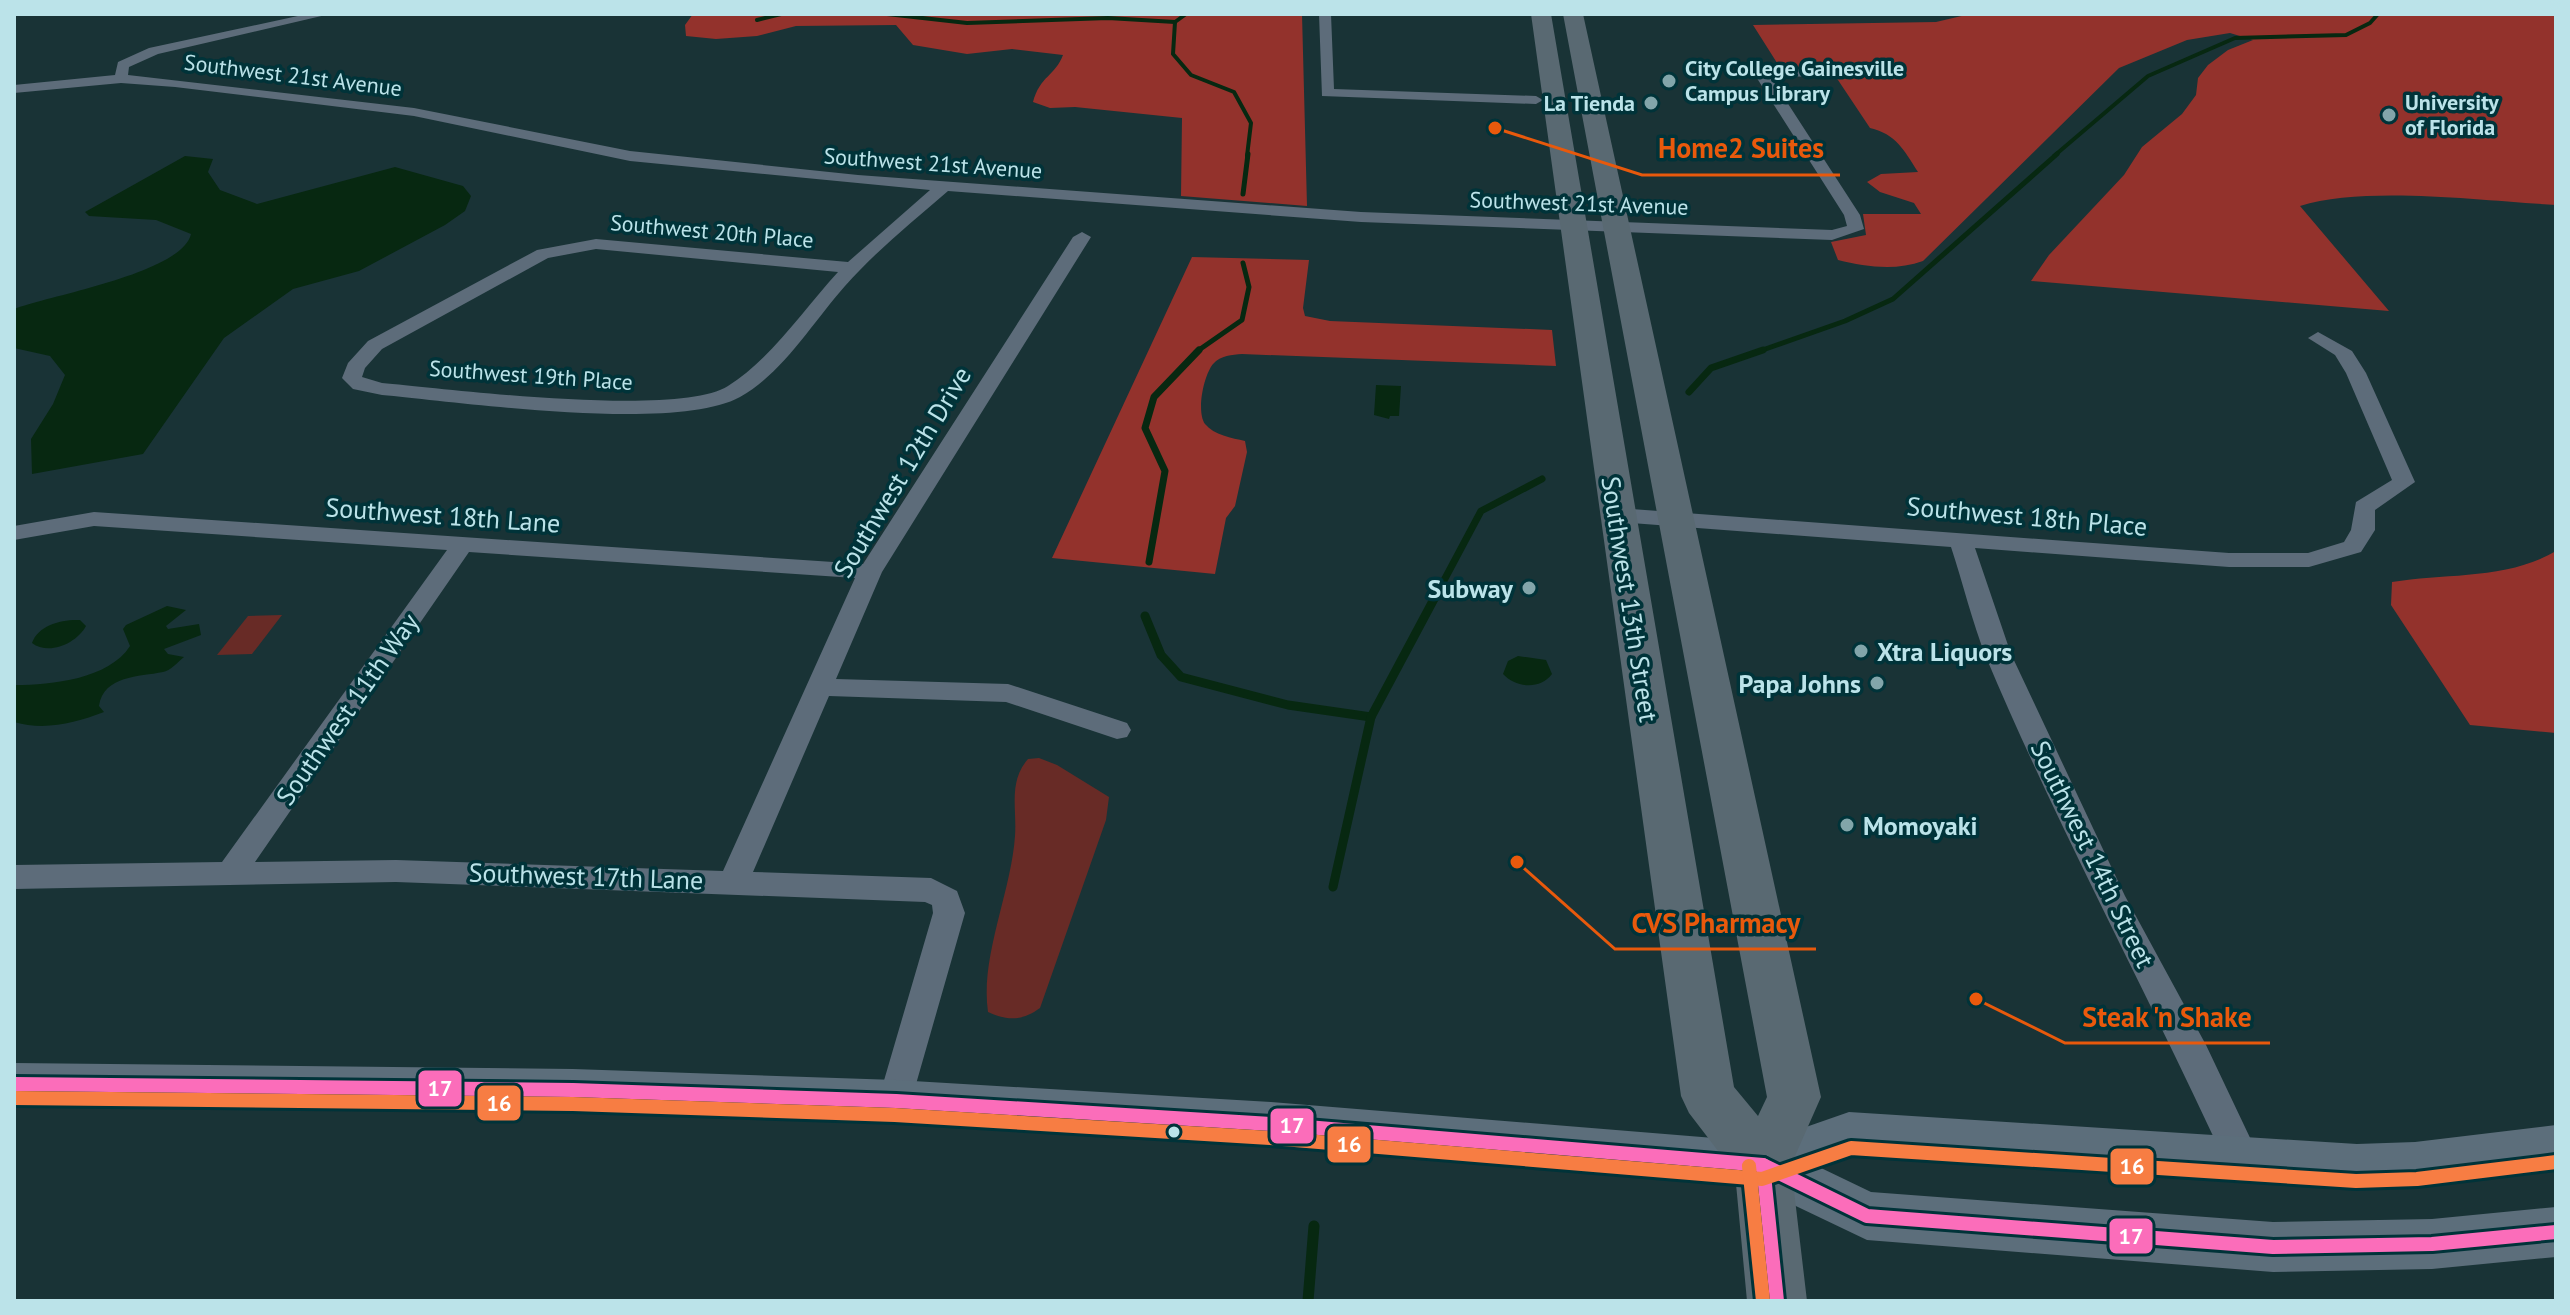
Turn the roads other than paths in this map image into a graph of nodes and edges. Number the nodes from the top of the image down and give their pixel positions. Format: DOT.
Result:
graph roads {
  1 [pos="324,14"];
  2 [pos="1325,14"];
  3 [pos="1541,14"];
  4 [pos="1573,14"];
  5 [pos="1547,44"];
  6 [pos="1825,74"];
  7 [pos="121,79"];
  8 [pos="14,89"];
  9 [pos="1589,95"];
  10 [pos="1545,100"];
  11 [pos="946,185"];
  12 [pos="1574,225"];
  13 [pos="1616,226"];
  14 [pos="1082,237"];
  15 [pos="851,268"];
  16 [pos="2318,338"];
  17 [pos="352,378"];
  18 [pos="1618,515"];
  19 [pos="1676,518"];
  20 [pos="14,533"];
  21 [pos="1960,538"];
  22 [pos="463,544"];
  23 [pos="870,572"];
  24 [pos="818,687"];
  25 [pos="1117,730"];
  26 [pos="230,874"];
  27 [pos="14,877"];
  28 [pos="734,880"];
  29 [pos="14,1084"];
  30 [pos="896,1101"];
  31 [pos="2556,1148"];
  32 [pos="2244,1163"];
  33 [pos="1763,1165"];
  34 [pos="2556,1232"];
  35 [pos="1777,1301"];
  1 -- 7 [label="street"];
  2 -- 10 [label="street"];
  3 -- 5 [label="main road, Southwest 13th Street"];
  4 -- 9 [label="main road"];
  5 -- 9 [label="main road"];
  5 -- 10 [label="main road, Southwest 13th Street"];
  6 -- 13 [label="street, Southwest 21st Avenue"];
  7 -- 8 [label="street, Southwest 21st Avenue"];
  7 -- 11 [label="street, Southwest 21st Avenue"];
  9 -- 10 [label="main road"];
  9 -- 13 [label="main road"];
  10 -- 12 [label="main road, Southwest 13th Street"];
  11 -- 12 [label="street, Southwest 21st Avenue"];
  11 -- 15 [label="street"];
  12 -- 13 [label="street, Southwest 21st Avenue"];
  12 -- 18 [label="main road, Southwest 13th Street"];
  13 -- 19 [label="main road"];
  14 -- 23 [label="street, Southwest 12th Drive"];
  15 -- 17 [label="street, Southwest 20th Place"];
  15 -- 17 [label="street, Southwest 19th Place"];
  16 -- 21 [label="street, Southwest 18th Place"];
  18 -- 19 [label="street, Southwest 18th Place"];
  18 -- 33 [label="main road, Southwest 13th Street"];
  19 -- 21 [label="street, Southwest 18th Place"];
  19 -- 33 [label="main road"];
  20 -- 22 [label="street, Southwest 18th Lane"];
  21 -- 32 [label="street, Southwest 14th Street"];
  22 -- 23 [label="street, Southwest 18th Lane"];
  22 -- 26 [label="street, Southwest 11th Way"];
  23 -- 24 [label="street, Southwest 12th Drive"];
  24 -- 25 [label="street"];
  24 -- 28 [label="street, Southwest 12th Drive"];
  26 -- 27 [label="street, Southwest 17th Lane"];
  26 -- 28 [label="street, Southwest 17th Lane"];
  28 -- 30 [label="street, Southwest 17th Lane"];
  29 -- 30 [label="main road"];
  30 -- 33 [label="main road"];
  31 -- 32 [label="main road"];
  32 -- 33 [label="main road"];
  33 -- 34 [label="main road"];
  33 -- 35 [label="main road"];
}
